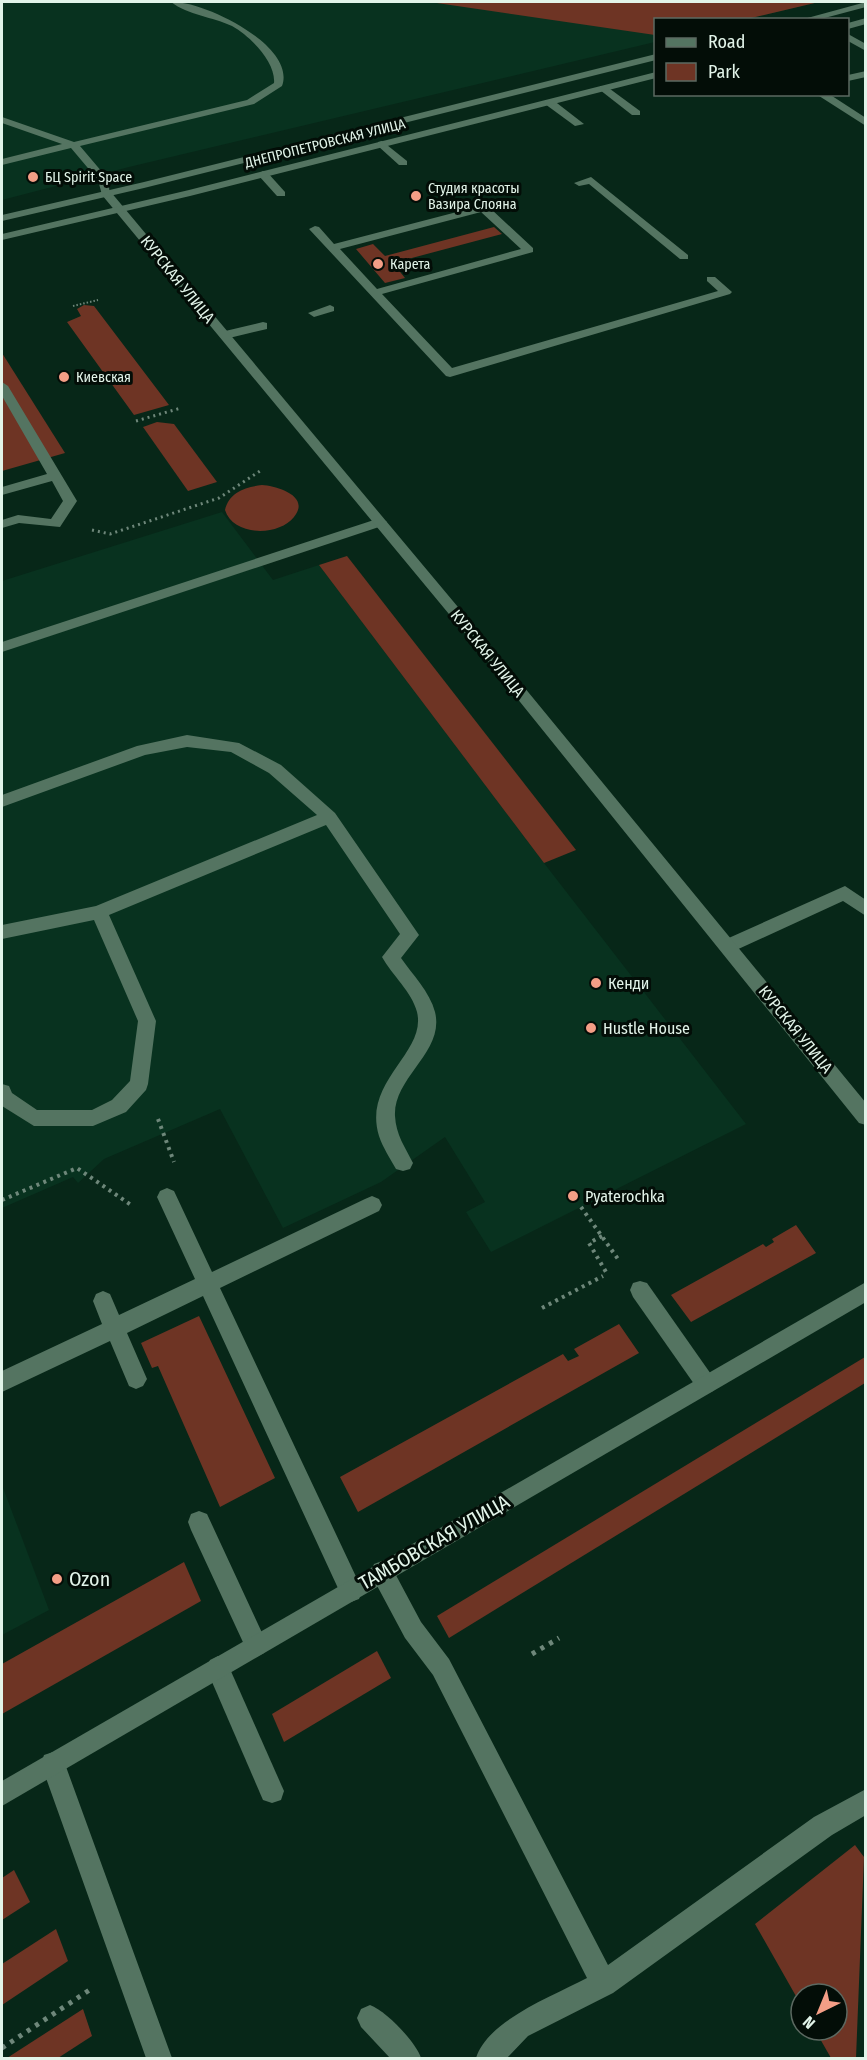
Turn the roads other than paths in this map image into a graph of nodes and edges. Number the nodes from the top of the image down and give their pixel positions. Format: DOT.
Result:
graph roads {
  1 [pos="176,2"];
  2 [pos="866,4"];
  3 [pos="812,18"];
  4 [pos="866,21"];
  5 [pos="849,26"];
  6 [pos="849,38"];
  7 [pos="866,48"];
  8 [pos="654,57"];
  9 [pos="866,74"];
  10 [pos="654,75"];
  11 [pos="849,78"];
  12 [pos="603,88"];
  13 [pos="824,96"];
  14 [pos="549,102"];
  15 [pos="636,113"];
  16 [pos="2,120"];
  17 [pos="866,123"];
  18 [pos="579,124"];
  19 [pos="16,125"];
  20 [pos="2,128"];
  21 [pos="382,144"];
  22 [pos="74,145"];
  23 [pos="2,162"];
  24 [pos="403,163"];
  25 [pos="263,174"];
  26 [pos="579,183"];
  27 [pos="106,193"];
  28 [pos="281,194"];
  29 [pos="503,203"];
  30 [pos="483,208"];
  31 [pos="120,209"];
  32 [pos="2,218"];
  33 [pos="315,229"];
  34 [pos="2,237"];
  35 [pos="332,248"];
  36 [pos="684,257"];
  37 [pos="711,279"];
  38 [pos="374,292"];
  39 [pos="330,309"];
  40 [pos="314,313"];
  41 [pos="263,326"];
  42 [pos="225,335"];
  43 [pos="2,386"];
  44 [pos="55,476"];
  45 [pos="2,491"];
  46 [pos="380,522"];
  47 [pos="2,524"];
  48 [pos="2,647"];
  49 [pos="2,801"];
  50 [pos="329,817"];
  51 [pos="866,910"];
  52 [pos="99,912"];
  53 [pos="2,932"];
  54 [pos="728,946"];
  55 [pos="2,1092"];
  56 [pos="866,1117"];
  57 [pos="403,1163"];
  58 [pos="167,1197"];
  59 [pos="372,1205"];
  60 [pos="207,1282"];
  61 [pos="640,1290"];
  62 [pos="866,1291"];
  63 [pos="103,1301"];
  64 [pos="115,1328"];
  65 [pos="136,1379"];
  66 [pos="2,1382"];
  67 [pos="706,1384"];
  68 [pos="199,1522"];
  69 [pos="382,1572"];
  70 [pos="351,1591"];
  71 [pos="256,1645"];
  72 [pos="218,1668"];
  73 [pos="52,1764"];
  74 [pos="272,1791"];
  75 [pos="2,1794"];
  76 [pos="866,1801"];
  77 [pos="604,1984"];
  78 [pos="370,2018"];
  79 [pos="159,2058"];
  80 [pos="408,2058"];
  81 [pos="489,2058"];
  1 -- 22 [label="street"];
  2 -- 3 [label="street"];
  4 -- 5 [label="street"];
  6 -- 7 [label="street"];
  8 -- 27 [label="street, ДНЕПРОПЕТРОВСКАЯ УЛИЦА"];
  9 -- 11 [label="street"];
  10 -- 12 [label="street, ДНЕПРОПЕТРОВСКАЯ УЛИЦА"];
  12 -- 14 [label="street, ДНЕПРОПЕТРОВСКАЯ УЛИЦА"];
  12 -- 15 [label="street"];
  13 -- 17 [label="street"];
  14 -- 18 [label="street"];
  14 -- 21 [label="street, ДНЕПРОПЕТРОВСКАЯ УЛИЦА"];
  16 -- 19 [label="street"];
  19 -- 20 [label="street"];
  19 -- 22 [label="street"];
  21 -- 24 [label="street"];
  21 -- 25 [label="street, ДНЕПРОПЕТРОВСКАЯ УЛИЦА"];
  22 -- 23 [label="street"];
  22 -- 27 [label="street, КУРСКАЯ УЛИЦА"];
  25 -- 28 [label="street"];
  25 -- 31 [label="street, ДНЕПРОПЕТРОВСКАЯ УЛИЦА"];
  26 -- 36 [label="street"];
  27 -- 31 [label="street, КУРСКАЯ УЛИЦА"];
  27 -- 32 [label="street, ДНЕПРОПЕТРОВСКАЯ УЛИЦА"];
  29 -- 30 [label="street"];
  30 -- 35 [label="street"];
  30 -- 38 [label="street"];
  31 -- 34 [label="street, ДНЕПРОПЕТРОВСКАЯ УЛИЦА"];
  31 -- 42 [label="street, КУРСКАЯ УЛИЦА"];
  33 -- 35 [label="street"];
  35 -- 38 [label="street"];
  37 -- 38 [label="street"];
  39 -- 40 [label="street"];
  41 -- 42 [label="street"];
  42 -- 46 [label="street, КУРСКАЯ УЛИЦА"];
  43 -- 44 [label="street"];
  44 -- 45 [label="street"];
  44 -- 47 [label="street"];
  46 -- 48 [label="street"];
  46 -- 54 [label="street, КУРСКАЯ УЛИЦА"];
  49 -- 50 [label="street"];
  50 -- 52 [label="street"];
  50 -- 57 [label="street"];
  51 -- 54 [label="street"];
  52 -- 53 [label="street"];
  52 -- 55 [label="street"];
  54 -- 56 [label="street, КУРСКАЯ УЛИЦА"];
  58 -- 60 [label="street"];
  59 -- 60 [label="street"];
  60 -- 64 [label="street"];
  60 -- 70 [label="street"];
  61 -- 67 [label="street"];
  62 -- 67 [label="street, ТАМБОВСКАЯ УЛИЦА"];
  63 -- 64 [label="street"];
  64 -- 65 [label="street"];
  64 -- 66 [label="street"];
  67 -- 69 [label="street, ТАМБОВСКАЯ УЛИЦА"];
  68 -- 71 [label="street"];
  69 -- 70 [label="street, ТАМБОВСКАЯ УЛИЦА"];
  69 -- 77 [label="street"];
  70 -- 71 [label="street, ТАМБОВСКАЯ УЛИЦА"];
  71 -- 72 [label="street, ТАМБОВСКАЯ УЛИЦА"];
  72 -- 73 [label="street, ТАМБОВСКАЯ УЛИЦА"];
  72 -- 74 [label="street"];
  73 -- 75 [label="street, ТАМБОВСКАЯ УЛИЦА"];
  73 -- 79 [label="street"];
  76 -- 77 [label="street"];
  77 -- 81 [label="street"];
  78 -- 80 [label="street"];
}
